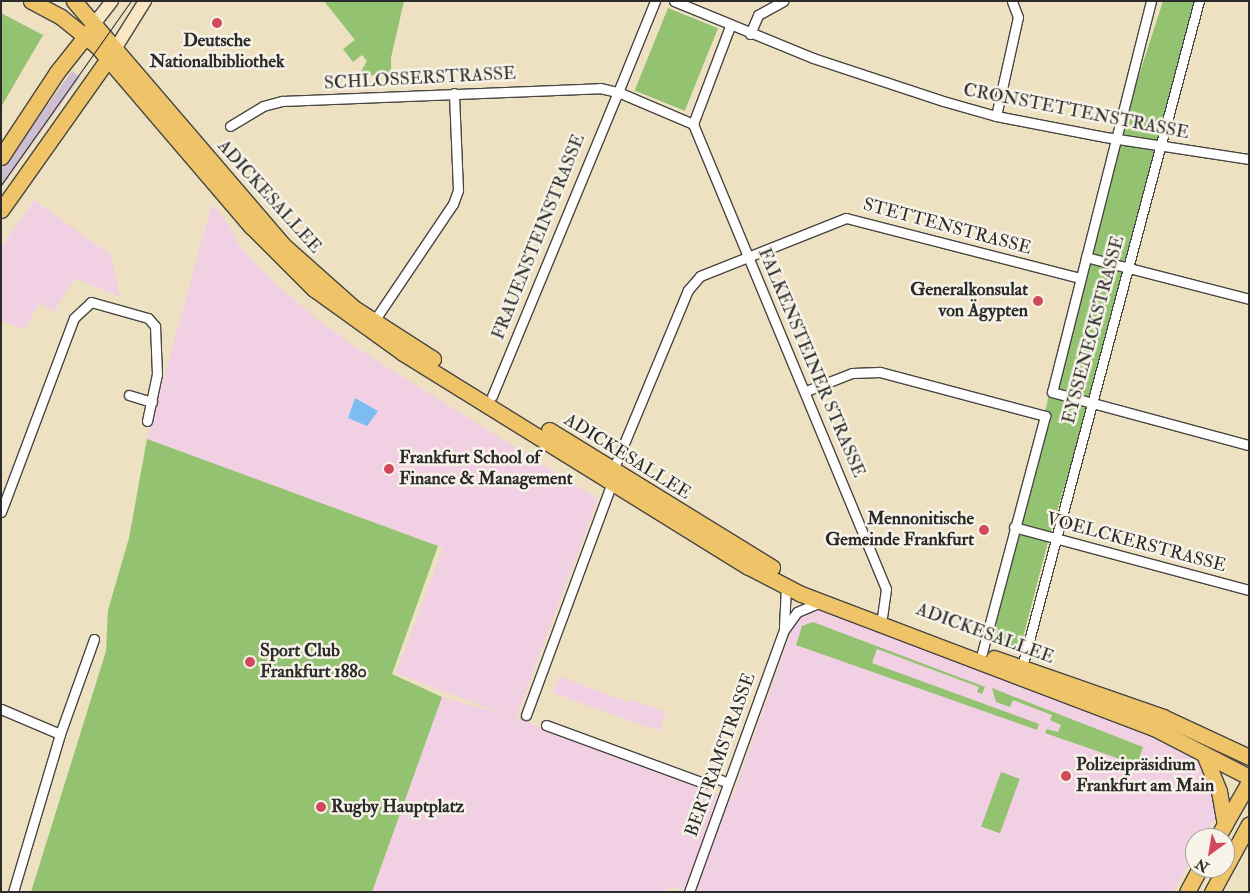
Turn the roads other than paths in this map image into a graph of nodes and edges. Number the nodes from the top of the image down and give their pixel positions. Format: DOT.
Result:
graph roads {
  1 [pos="31,1"];
  2 [pos="74,1"];
  3 [pos="112,1"];
  4 [pos="145,1"];
  5 [pos="655,1"];
  6 [pos="674,1"];
  7 [pos="783,1"];
  8 [pos="1012,1"];
  9 [pos="1151,1"];
  10 [pos="1198,1"];
  11 [pos="689,4"];
  12 [pos="730,26"];
  13 [pos="90,30"];
  14 [pos="750,34"];
  15 [pos="112,54"];
  16 [pos="618,92"];
  17 [pos="454,93"];
  18 [pos="996,116"];
  19 [pos="693,124"];
  20 [pos="230,126"];
  21 [pos="1115,139"];
  22 [pos="1160,146"];
  23 [pos="1,157"];
  24 [pos="1249,159"];
  25 [pos="1,210"];
  26 [pos="749,256"];
  27 [pos="1086,257"];
  28 [pos="1128,268"];
  29 [pos="1080,278"];
  30 [pos="1249,299"];
  31 [pos="374,321"];
  32 [pos="806,391"];
  33 [pos="128,395"];
  34 [pos="492,396"];
  35 [pos="152,402"];
  36 [pos="1092,403"];
  37 [pos="147,421"];
  38 [pos="1249,445"];
  39 [pos="613,476"];
  40 [pos="1,512"];
  41 [pos="1014,527"];
  42 [pos="1056,538"];
  43 [pos="786,586"];
  44 [pos="1249,590"];
  45 [pos="820,602"];
  46 [pos="882,616"];
  47 [pos="784,630"];
  48 [pos="94,639"];
  49 [pos="982,654"];
  50 [pos="1022,667"];
  51 [pos="1,709"];
  52 [pos="526,715"];
  53 [pos="546,724"];
  54 [pos="60,734"];
  55 [pos="1204,754"];
  56 [pos="1249,757"];
  57 [pos="1249,777"];
  58 [pos="1249,782"];
  59 [pos="728,783"];
  60 [pos="1224,824"];
  61 [pos="1249,824"];
  62 [pos="1222,828"];
  63 [pos="1244,838"];
  64 [pos="1195,878"];
  65 [pos="13,892"];
  66 [pos="689,892"];
  67 [pos="1187,892"];
  68 [pos="1212,892"];
  1 -- 13 [label="main road"];
  2 -- 13 [label="main road"];
  3 -- 13 [label="main road"];
  4 -- 15 [label="main road"];
  5 -- 16 [label="street, FRAUENSTEINSTRASSE"];
  6 -- 11 [label="street, CRONSTETTENSTRASSE"];
  7 -- 14 [label="street"];
  8 -- 18 [label="street"];
  9 -- 21 [label="street, EYSSENECKSTRASSE"];
  10 -- 22 [label="street, EYSSENECKSTRASSE"];
  11 -- 12 [label="street, CRONSTETTENSTRASSE"];
  12 -- 14 [label="street, CRONSTETTENSTRASSE"];
  12 -- 19 [label="street"];
  13 -- 15 [label="main road, ADICKESALLEE"];
  13 -- 23 [label="main road"];
  14 -- 18 [label="street, CRONSTETTENSTRASSE"];
  15 -- 25 [label="main road"];
  15 -- 31 [label="main road, ADICKESALLEE"];
  15 -- 39 [label="main road, ADICKESALLEE"];
  16 -- 17 [label="street, SCHLOSSERSTRASSE"];
  16 -- 19 [label="street, SCHLOSSERSTRASSE"];
  16 -- 34 [label="street, FRAUENSTEINSTRASSE"];
  17 -- 20 [label="street, SCHLOSSERSTRASSE"];
  17 -- 31 [label="street"];
  18 -- 21 [label="street, CRONSTETTENSTRASSE"];
  19 -- 26 [label="street, FALKENSTEINER STRASSE"];
  21 -- 22 [label="street, CRONSTETTENSTRASSE"];
  21 -- 27 [label="street, EYSSENECKSTRASSE"];
  22 -- 24 [label="street, CRONSTETTENSTRASSE"];
  22 -- 28 [label="street, EYSSENECKSTRASSE"];
  26 -- 29 [label="street, STETTENSTRASSE"];
  26 -- 32 [label="street, FALKENSTEINER STRASSE"];
  26 -- 39 [label="street, STETTENSTRASSE"];
  27 -- 28 [label="street"];
  27 -- 29 [label="street, EYSSENECKSTRASSE"];
  28 -- 30 [label="street"];
  28 -- 36 [label="street, EYSSENECKSTRASSE"];
  29 -- 36 [label="street, EYSSENECKSTRASSE"];
  31 -- 34 [label="main road, ADICKESALLEE"];
  32 -- 41 [label="street, EYSSENECKSTRASSE"];
  32 -- 46 [label="street, FALKENSTEINER STRASSE"];
  33 -- 35 [label="street"];
  34 -- 39 [label="main road, ADICKESALLEE"];
  35 -- 37 [label="street"];
  35 -- 40 [label="street"];
  36 -- 38 [label="street"];
  36 -- 42 [label="street, EYSSENECKSTRASSE"];
  39 -- 43 [label="main road, ADICKESALLEE"];
  39 -- 46 [label="main road, ADICKESALLEE"];
  39 -- 52 [label="street, ADICKESALLEE"];
  41 -- 42 [label="street, VOELCKERSTRASSE"];
  41 -- 49 [label="street, EYSSENECKSTRASSE"];
  42 -- 44 [label="street, VOELCKERSTRASSE"];
  42 -- 50 [label="street, EYSSENECKSTRASSE"];
  43 -- 45 [label="main road, ADICKESALLEE"];
  43 -- 47 [label="street, BERTRAMSTRASSE"];
  45 -- 47 [label="street, BERTRAMSTRASSE"];
  45 -- 55 [label="main road, ADICKESALLEE"];
  46 -- 49 [label="main road, ADICKESALLEE"];
  47 -- 59 [label="street, BERTRAMSTRASSE"];
  48 -- 54 [label="street"];
  49 -- 50 [label="main road, ADICKESALLEE"];
  50 -- 56 [label="main road, ADICKESALLEE"];
  51 -- 54 [label="street"];
  53 -- 59 [label="street"];
  54 -- 65 [label="street"];
  55 -- 57 [label="main road, ADICKESALLEE"];
  55 -- 60 [label="main road"];
  58 -- 60 [label="main road"];
  59 -- 66 [label="street, BERTRAMSTRASSE"];
  60 -- 62 [label="main road"];
  61 -- 63 [label="main road"];
  63 -- 68 [label="main road"];
  64 -- 67 [label="main road"];
}
